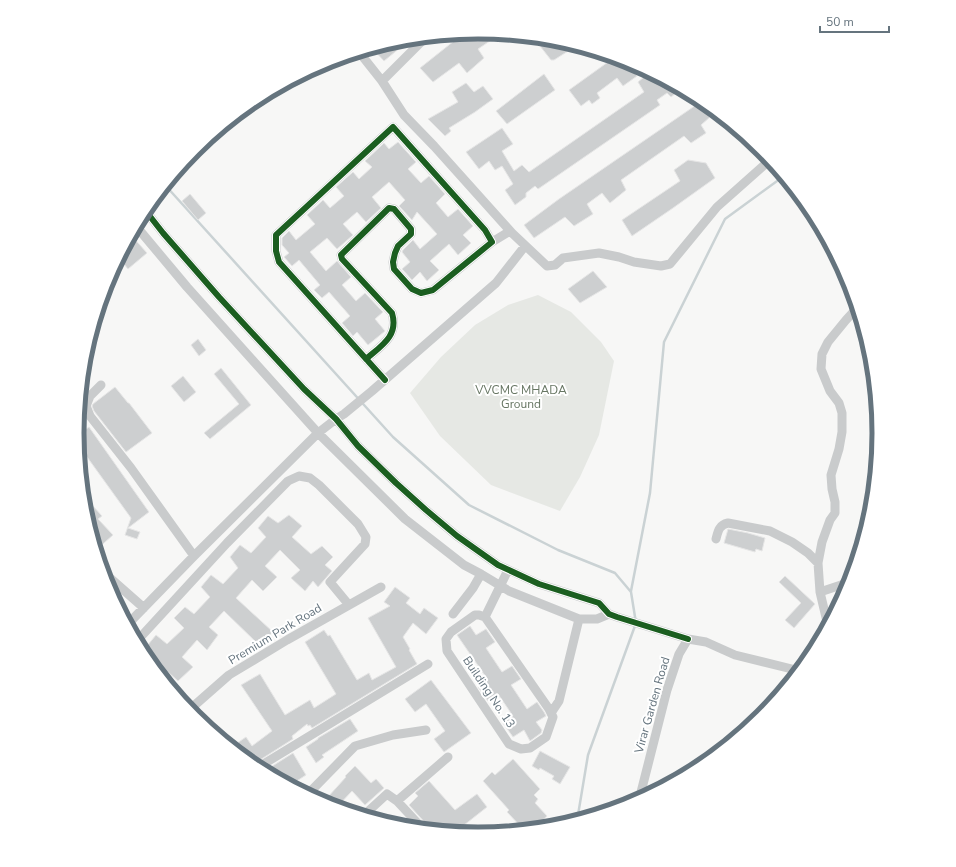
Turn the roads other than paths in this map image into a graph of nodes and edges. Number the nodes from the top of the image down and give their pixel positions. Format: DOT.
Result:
graph roads {
  1 [pos="420,43"];
  2 [pos="362,57"];
  3 [pos="382,81"];
  4 [pos="404,115"];
  5 [pos="393,127"];
  6 [pos="766,164"];
  7 [pos="149,215"];
  8 [pos="140,230"];
  9 [pos="510,231"];
  10 [pos="492,242"];
  11 [pos="525,246"];
  12 [pos="853,312"];
  13 [pos="366,359"];
  14 [pos="384,380"];
  15 [pos="101,385"];
  16 [pos="336,419"];
  17 [pos="318,432"];
  18 [pos="716,539"];
  19 [pos="194,556"];
  20 [pos="818,563"];
  21 [pos="508,570"];
  22 [pos="482,574"];
  23 [pos="112,580"];
  24 [pos="500,585"];
  25 [pos="842,585"];
  26 [pos="381,587"];
  27 [pos="820,592"];
  28 [pos="349,605"];
  29 [pos="144,608"];
  30 [pos="452,614"];
  31 [pos="613,615"];
  32 [pos="485,617"];
  33 [pos="579,619"];
  34 [pos="826,619"];
  35 [pos="131,621"];
  36 [pos="140,638"];
  37 [pos="688,639"];
  38 [pos="428,664"];
  39 [pos="794,670"];
  40 [pos="194,707"];
  41 [pos="551,713"];
  42 [pos="426,730"];
  43 [pos="448,757"];
  44 [pos="263,764"];
  45 [pos="311,791"];
  46 [pos="641,792"];
  47 [pos="397,802"];
  48 [pos="367,812"];
  49 [pos="417,823"];
  1 -- 3 [label="street"];
  2 -- 3 [label="street"];
  3 -- 4 [label="street"];
  4 -- 5 [label="street"];
  4 -- 9 [label="street"];
  5 -- 10 [label="street"];
  5 -- 13 [label="street"];
  6 -- 11 [label="street"];
  7 -- 16 [label="street"];
  8 -- 17 [label="street"];
  9 -- 10 [label="street"];
  9 -- 11 [label="street"];
  10 -- 13 [label="street"];
  11 -- 14 [label="street"];
  12 -- 20 [label="street"];
  13 -- 14 [label="street"];
  14 -- 16 [label="street"];
  15 -- 19 [label="street"];
  16 -- 17 [label="street"];
  16 -- 21 [label="street"];
  17 -- 19 [label="street"];
  17 -- 22 [label="street"];
  18 -- 20 [label="street"];
  19 -- 29 [label="street"];
  20 -- 27 [label="street"];
  21 -- 24 [label="street"];
  21 -- 31 [label="street"];
  22 -- 24 [label="street"];
  22 -- 30 [label="street"];
  23 -- 29 [label="street"];
  24 -- 32 [label="street"];
  24 -- 33 [label="street"];
  25 -- 27 [label="street"];
  26 -- 28 [label="street, Premium Park Road"];
  27 -- 34 [label="street"];
  28 -- 36 [label="street"];
  28 -- 40 [label="street, Premium Park Road"];
  29 -- 35 [label="street"];
  31 -- 33 [label="street"];
  31 -- 37 [label="street"];
  32 -- 41 [label="street"];
  32 -- 41 [label="street, Building No. 13"];
  33 -- 41 [label="street, Building No. 13"];
  37 -- 39 [label="street"];
  37 -- 46 [label="street, Virar Garden Road"];
  38 -- 44 [label="street"];
  42 -- 45 [label="street"];
  43 -- 47 [label="street"];
  47 -- 48 [label="street"];
  47 -- 49 [label="street"];
}
